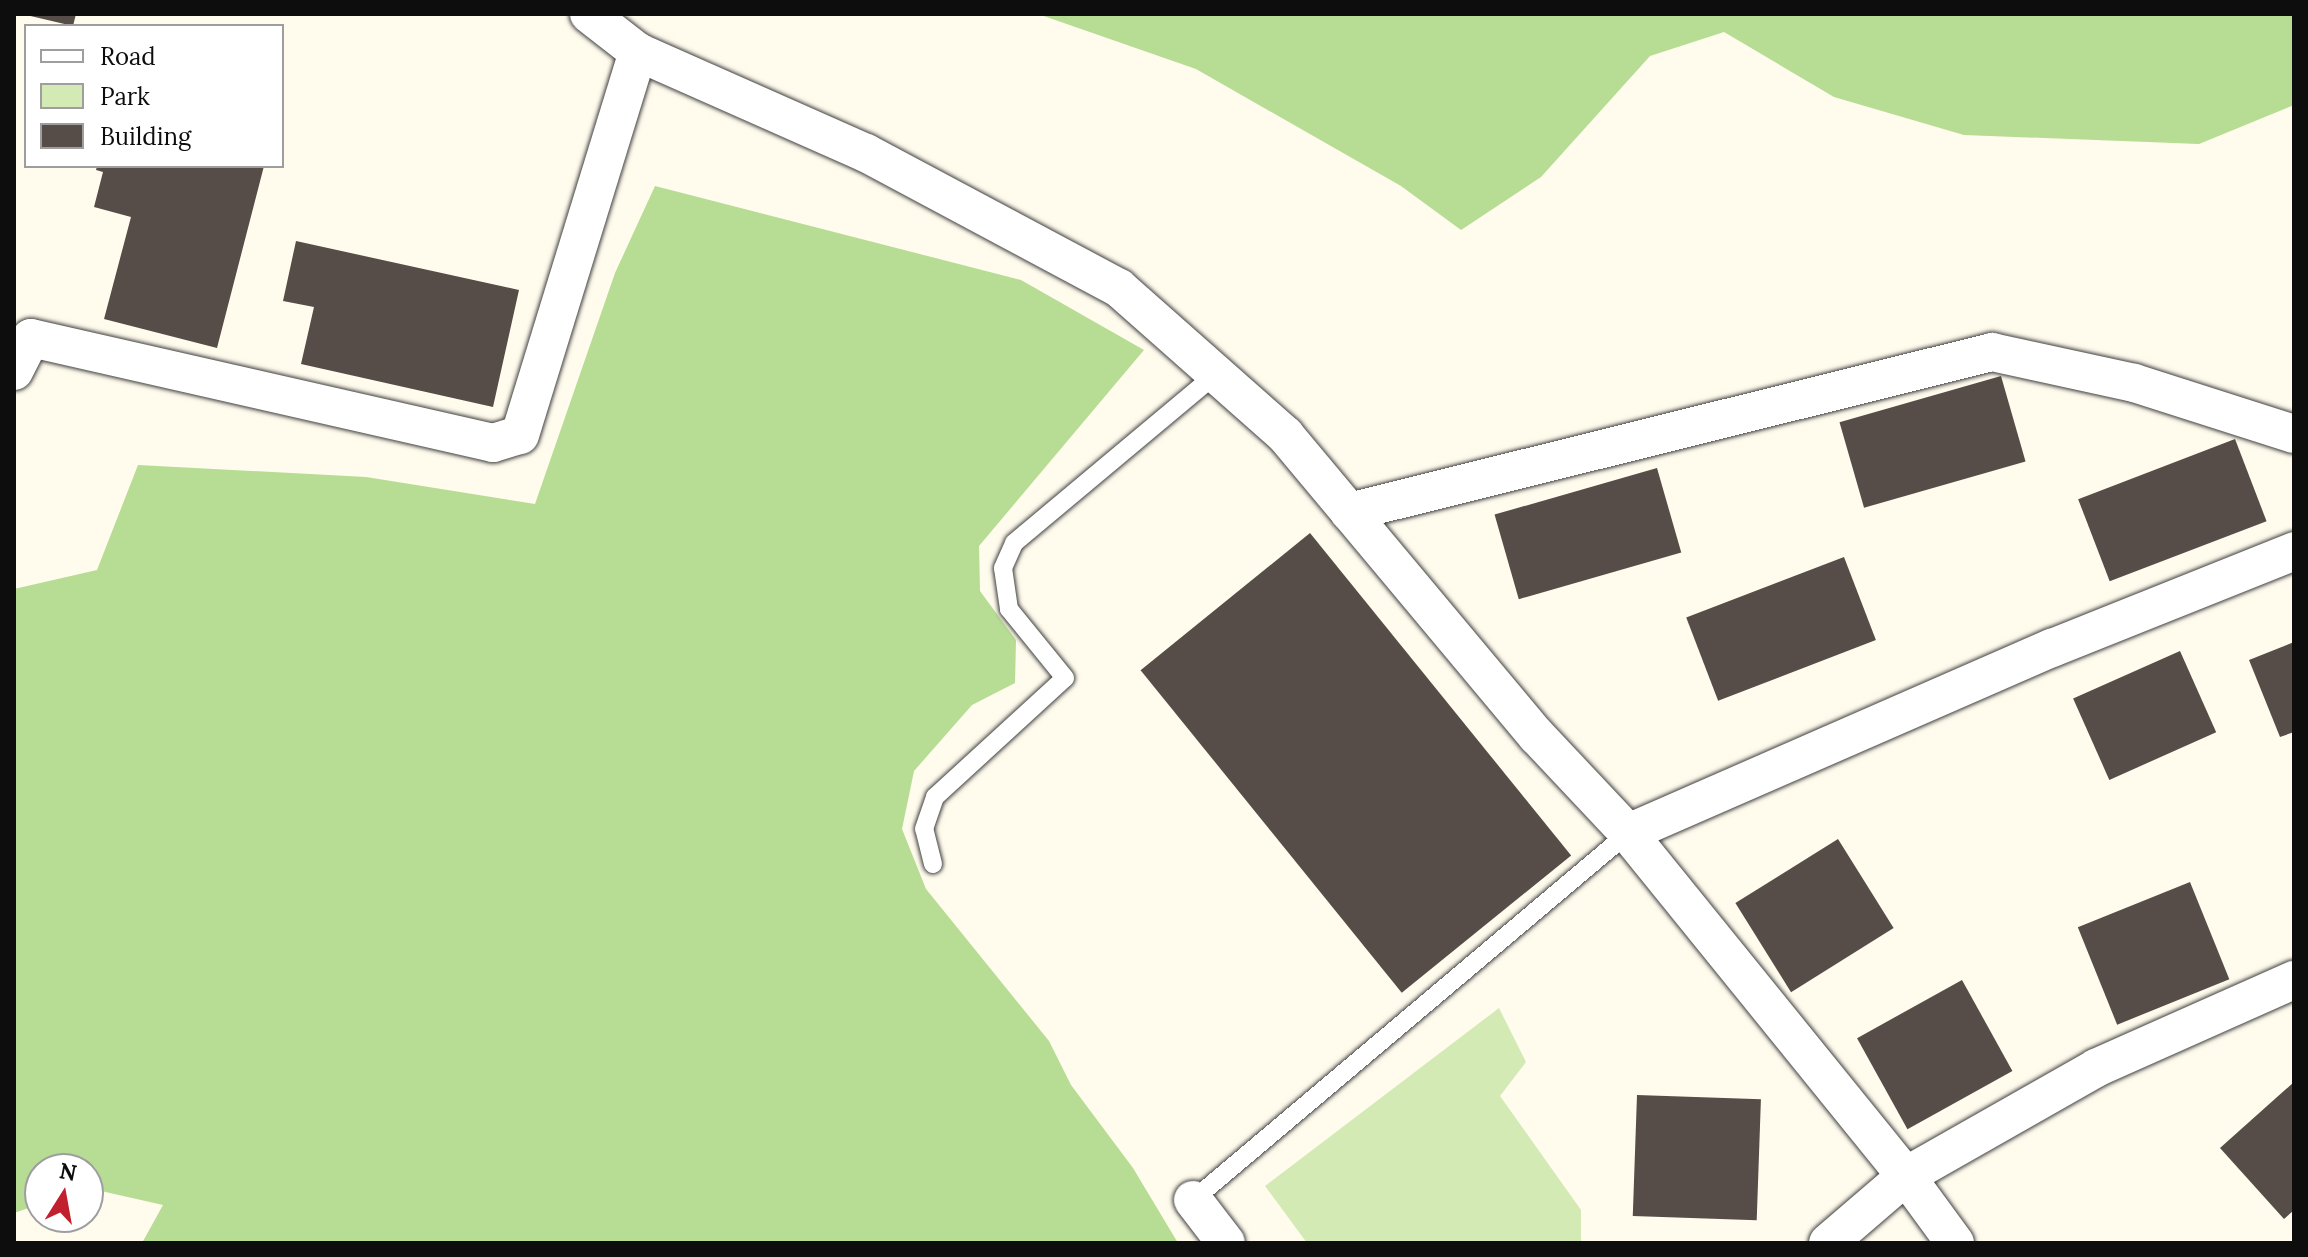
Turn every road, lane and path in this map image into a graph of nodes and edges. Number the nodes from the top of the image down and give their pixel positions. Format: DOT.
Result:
graph roads {
  1 [pos="589,14"];
  2 [pos="638,52"];
  3 [pos="14,371"];
  4 [pos="1216,374"];
  5 [pos="2294,434"];
  6 [pos="1349,512"];
  7 [pos="2294,551"];
  8 [pos="1628,833"];
  9 [pos="933,864"];
  10 [pos="2294,980"];
  11 [pos="1906,1176"];
  12 [pos="1193,1200"];
  13 [pos="1226,1243"];
  14 [pos="1828,1243"];
  15 [pos="1955,1243"];
  1 -- 2 [label="street"];
  2 -- 3 [label="street"];
  2 -- 4 [label="street"];
  4 -- 6 [label="street"];
  4 -- 9 [label="lane"];
  5 -- 6 [label="street"];
  6 -- 8 [label="street"];
  7 -- 8 [label="street"];
  8 -- 11 [label="street"];
  8 -- 12 [label="lane"];
  10 -- 11 [label="street"];
  11 -- 14 [label="street"];
  11 -- 15 [label="street"];
  12 -- 13 [label="street"];
}
